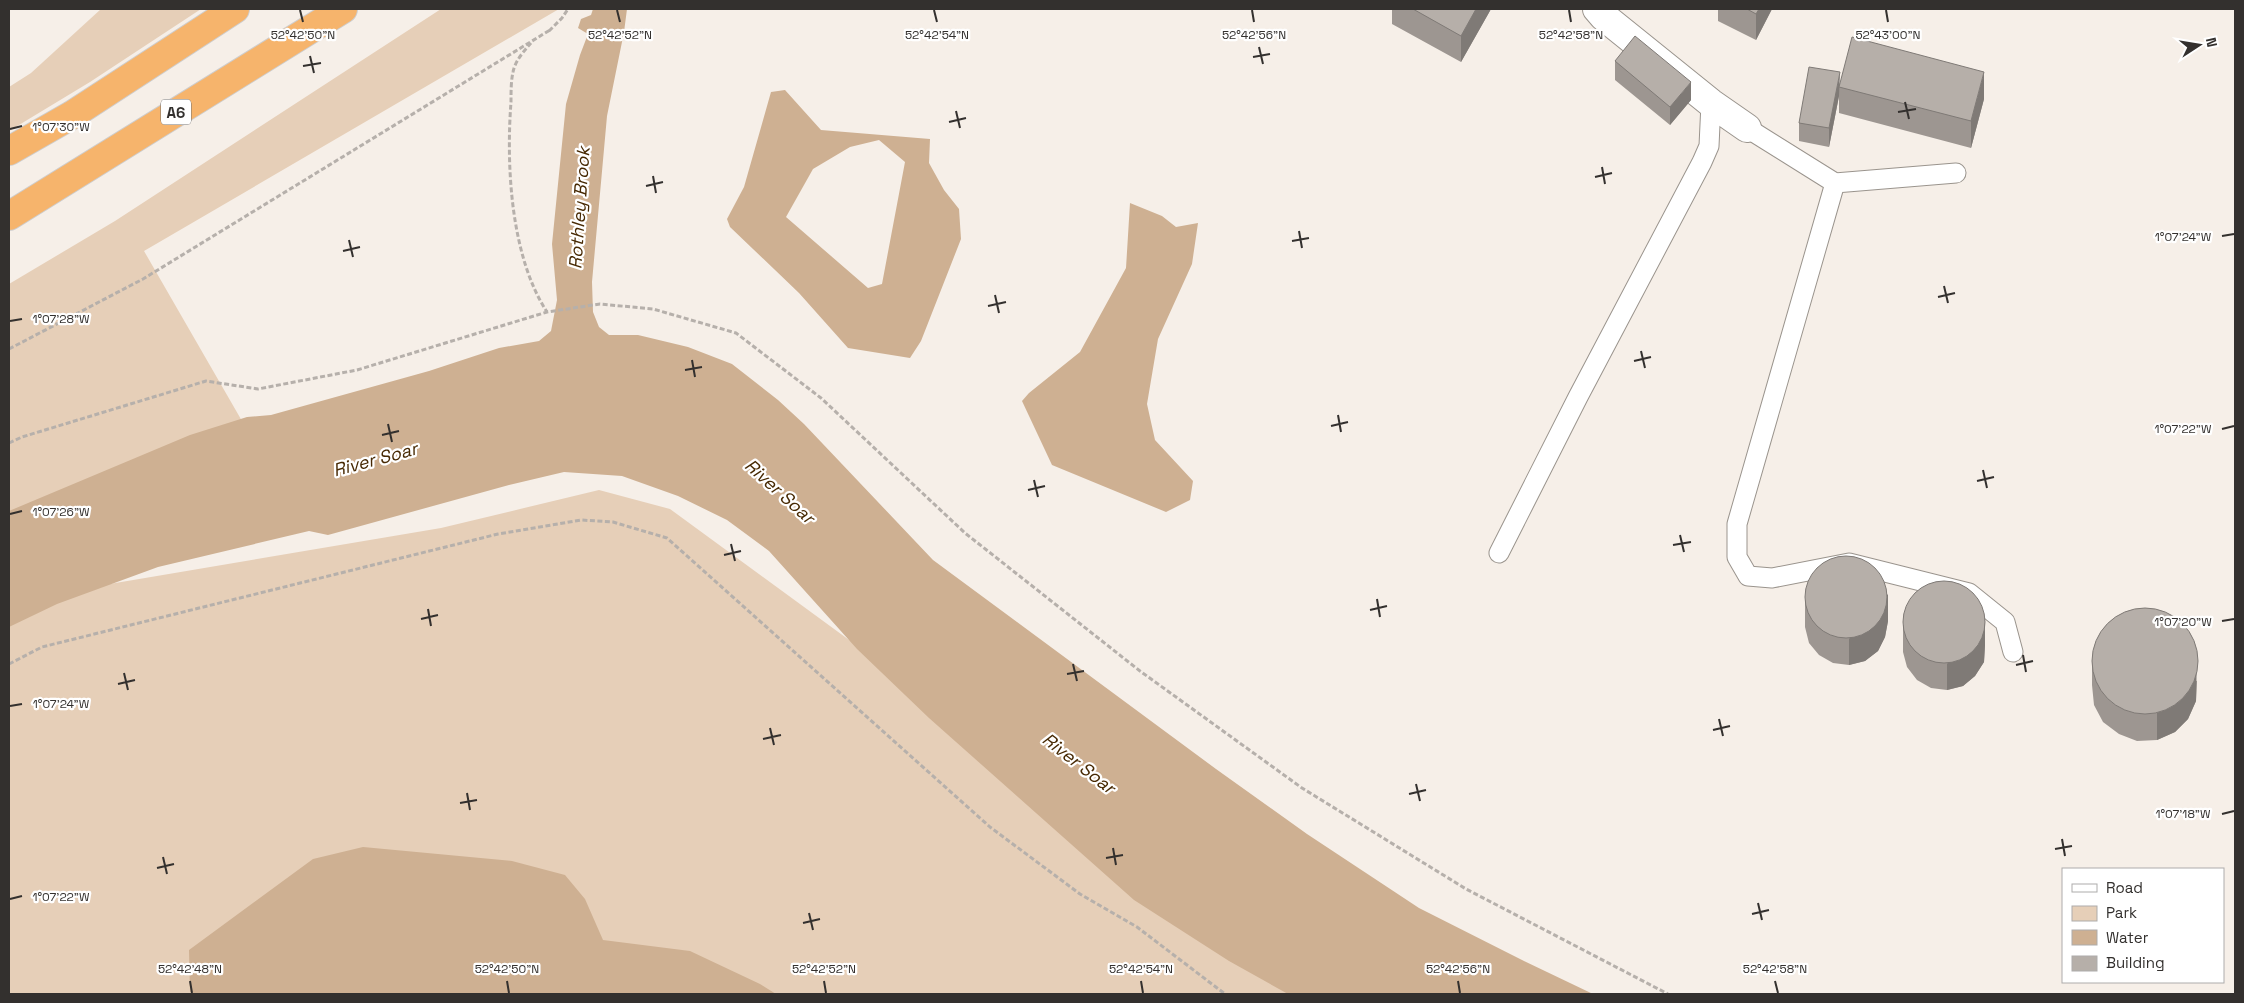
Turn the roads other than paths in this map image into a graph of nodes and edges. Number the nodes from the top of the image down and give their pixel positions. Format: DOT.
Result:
graph roads {
  1 [pos="235,9"];
  2 [pos="343,9"];
  3 [pos="1597,9"];
  4 [pos="1710,104"];
  5 [pos="1747,128"];
  6 [pos="9,151"];
  7 [pos="1956,172"];
  8 [pos="1835,183"];
  9 [pos="9,216"];
  10 [pos="1499,553"];
  11 [pos="2013,652"];
  1 -- 6 [label="highway"];
  2 -- 9 [label="highway, A6"];
  3 -- 4 [label="street"];
  4 -- 5 [label="street"];
  4 -- 10 [label="lane"];
  5 -- 8 [label="lane"];
  7 -- 8 [label="lane"];
  8 -- 11 [label="lane"];
}
